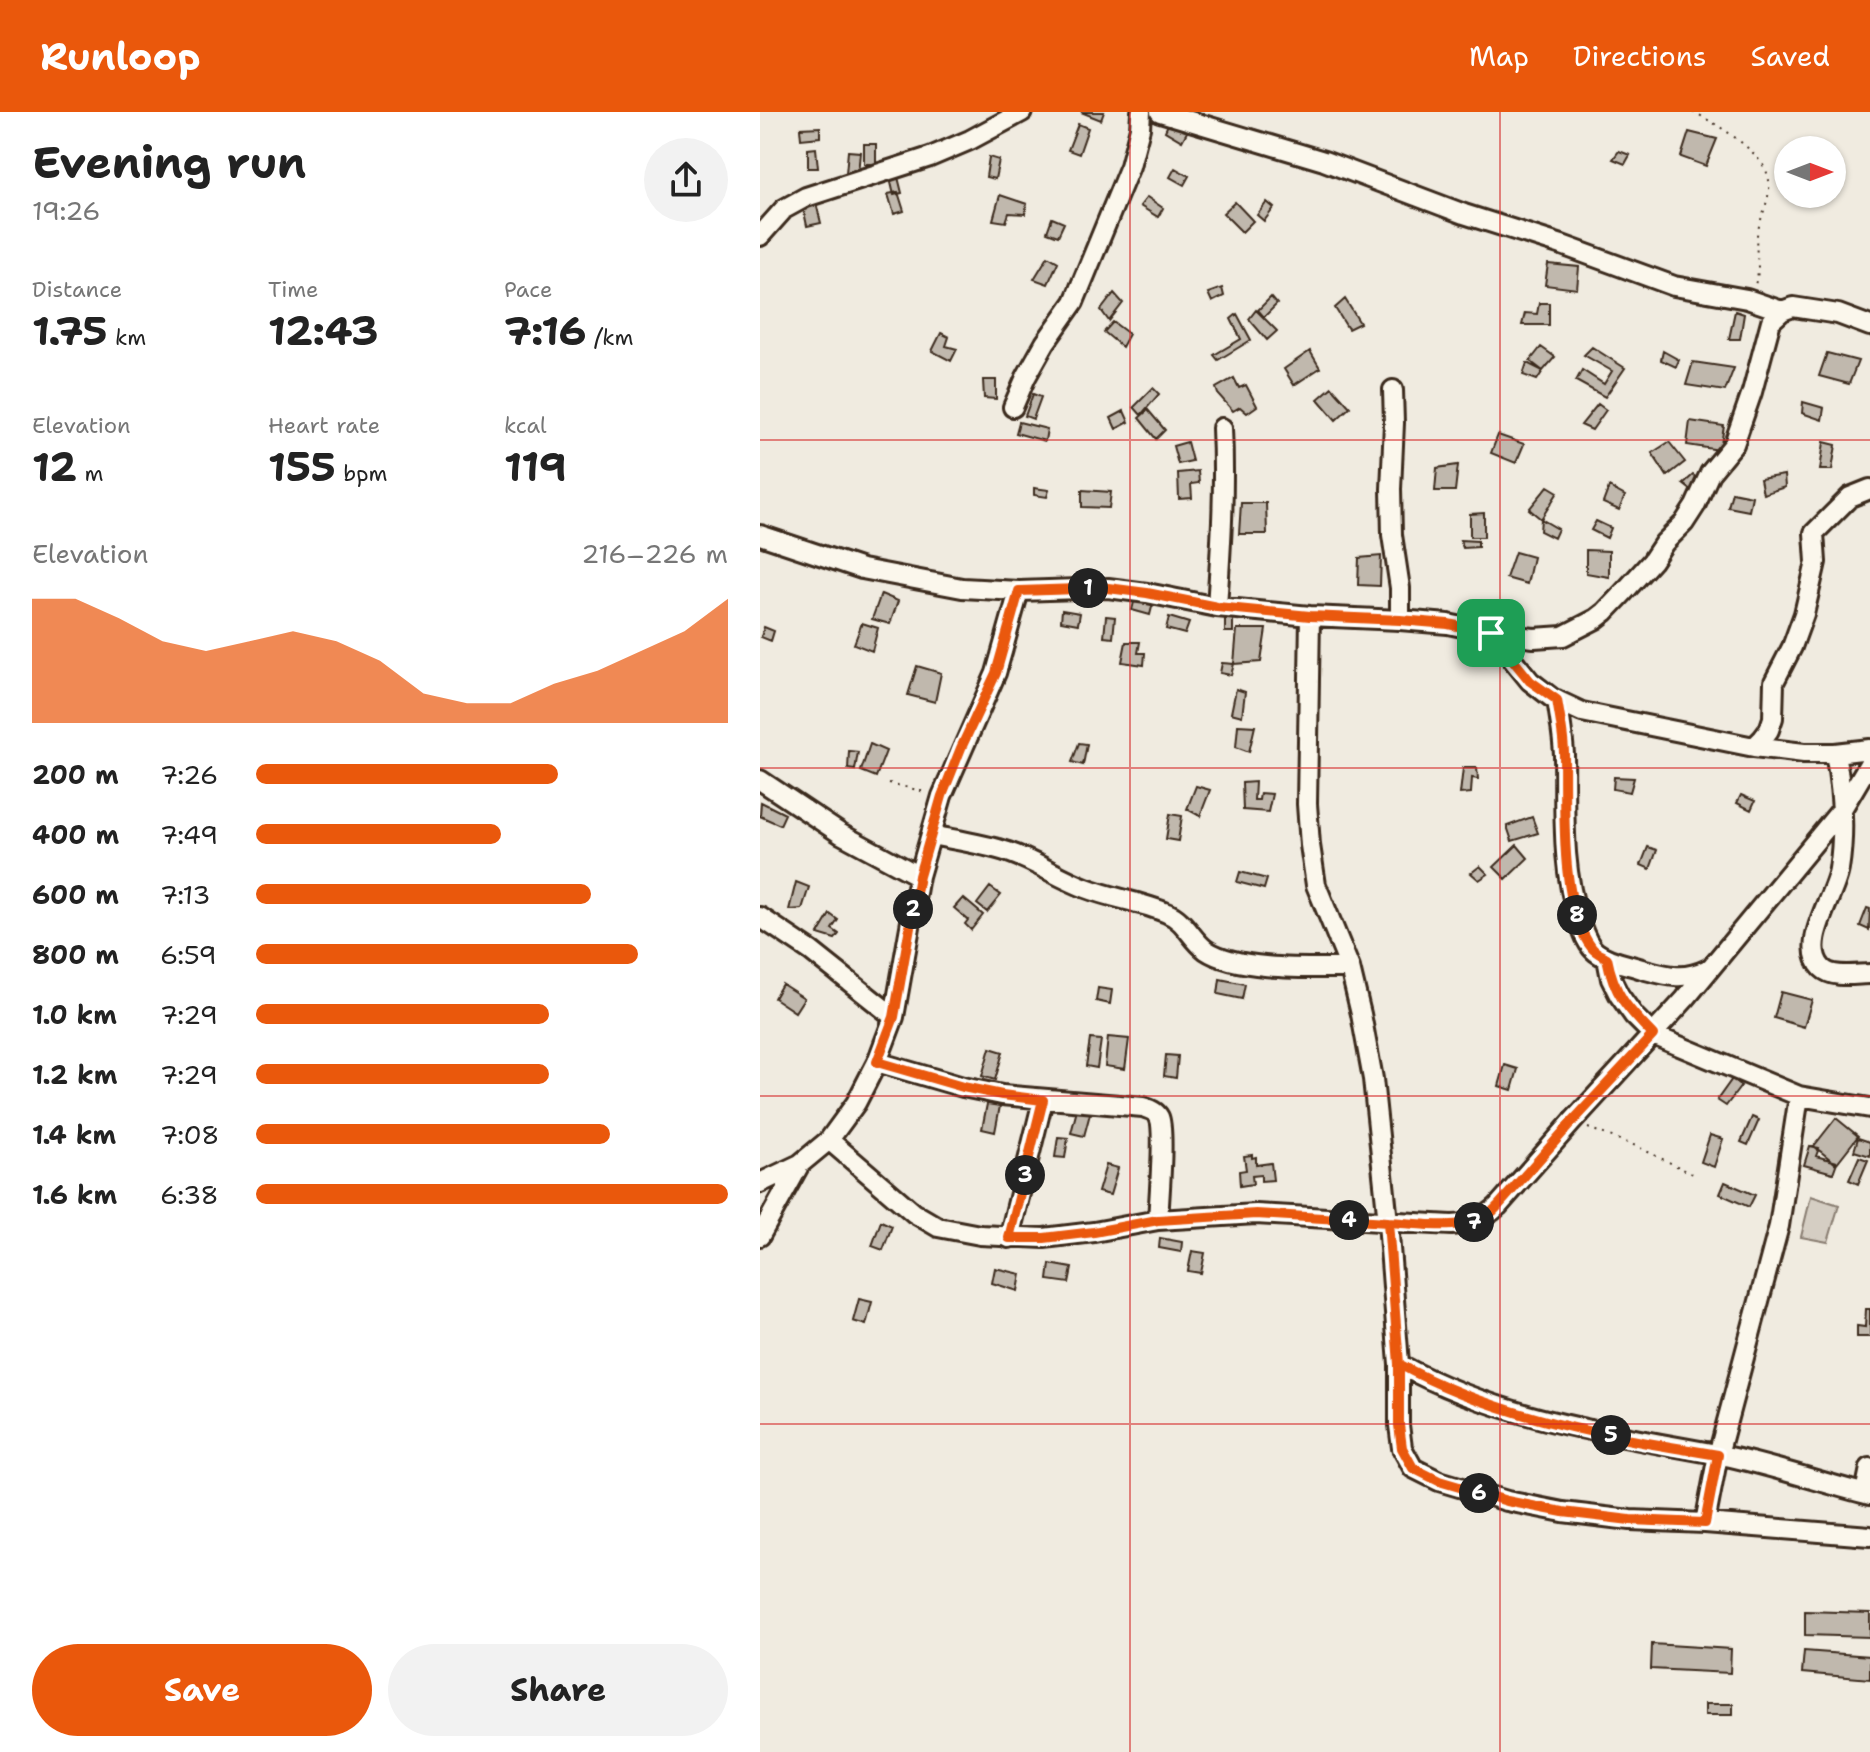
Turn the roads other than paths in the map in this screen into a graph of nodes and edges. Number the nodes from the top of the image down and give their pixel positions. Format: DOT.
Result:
graph roads {
  1 [pos="1022,112"];
  2 [pos="1141,112"];
  3 [pos="1160,112"];
  4 [pos="760,236"];
  5 [pos="1782,311"];
  6 [pos="1870,326"];
  7 [pos="1393,390"];
  8 [pos="1013,407"];
  9 [pos="1222,428"];
  10 [pos="1870,489"];
  11 [pos="760,535"];
  12 [pos="1019,591"];
  13 [pos="1217,607"];
  14 [pos="1310,616"];
  15 [pos="1400,620"];
  16 [pos="1491,633"];
  17 [pos="1557,700"];
  18 [pos="1754,747"];
  19 [pos="1870,749"];
  20 [pos="1835,753"];
  21 [pos="1870,762"];
  22 [pos="760,780"];
  23 [pos="1842,809"];
  24 [pos="931,835"];
  25 [pos="919,876"];
  26 [pos="760,917"];
  27 [pos="1607,958"];
  28 [pos="1350,968"];
  29 [pos="1710,968"];
  30 [pos="1870,974"];
  31 [pos="894,1017"];
  32 [pos="1653,1035"];
  33 [pos="877,1062"];
  34 [pos="1799,1096"];
  35 [pos="1043,1100"];
  36 [pos="1870,1108"];
  37 [pos="829,1140"];
  38 [pos="800,1164"];
  39 [pos="760,1183"];
  40 [pos="1158,1220"];
  41 [pos="1388,1222"];
  42 [pos="760,1236"];
  43 [pos="1009,1238"];
  44 [pos="1399,1364"];
  45 [pos="1718,1455"];
  46 [pos="1870,1468"];
  47 [pos="1868,1494"];
  48 [pos="1705,1523"];
  49 [pos="1870,1536"];
  1 -- 4 [label="street"];
  2 -- 8 [label="street"];
  3 -- 5 [label="street"];
  5 -- 6 [label="street"];
  5 -- 16 [label="street"];
  7 -- 15 [label="street"];
  9 -- 13 [label="street"];
  10 -- 18 [label="street"];
  11 -- 12 [label="street"];
  12 -- 13 [label="street"];
  12 -- 24 [label="street"];
  13 -- 14 [label="street"];
  14 -- 15 [label="street"];
  14 -- 28 [label="street"];
  15 -- 16 [label="street"];
  16 -- 17 [label="street"];
  17 -- 18 [label="street"];
  17 -- 27 [label="street"];
  18 -- 20 [label="street"];
  19 -- 20 [label="street"];
  20 -- 23 [label="street"];
  21 -- 23 [label="street"];
  22 -- 25 [label="street"];
  23 -- 29 [label="street"];
  23 -- 30 [label="street"];
  24 -- 25 [label="street"];
  24 -- 28 [label="street"];
  25 -- 31 [label="street"];
  26 -- 31 [label="street"];
  27 -- 29 [label="street"];
  27 -- 32 [label="street"];
  28 -- 41 [label="street"];
  29 -- 32 [label="street"];
  31 -- 33 [label="street"];
  32 -- 34 [label="street"];
  32 -- 41 [label="street"];
  33 -- 35 [label="street"];
  33 -- 37 [label="street"];
  34 -- 36 [label="street"];
  34 -- 45 [label="street"];
  35 -- 40 [label="street"];
  35 -- 43 [label="street"];
  37 -- 38 [label="street"];
  37 -- 43 [label="street"];
  38 -- 39 [label="street"];
  38 -- 42 [label="street"];
  40 -- 41 [label="street"];
  40 -- 43 [label="street"];
  41 -- 44 [label="street"];
  44 -- 45 [label="street"];
  44 -- 48 [label="street"];
  45 -- 47 [label="street"];
  45 -- 48 [label="street"];
  46 -- 47 [label="street"];
  48 -- 49 [label="street"];
}
